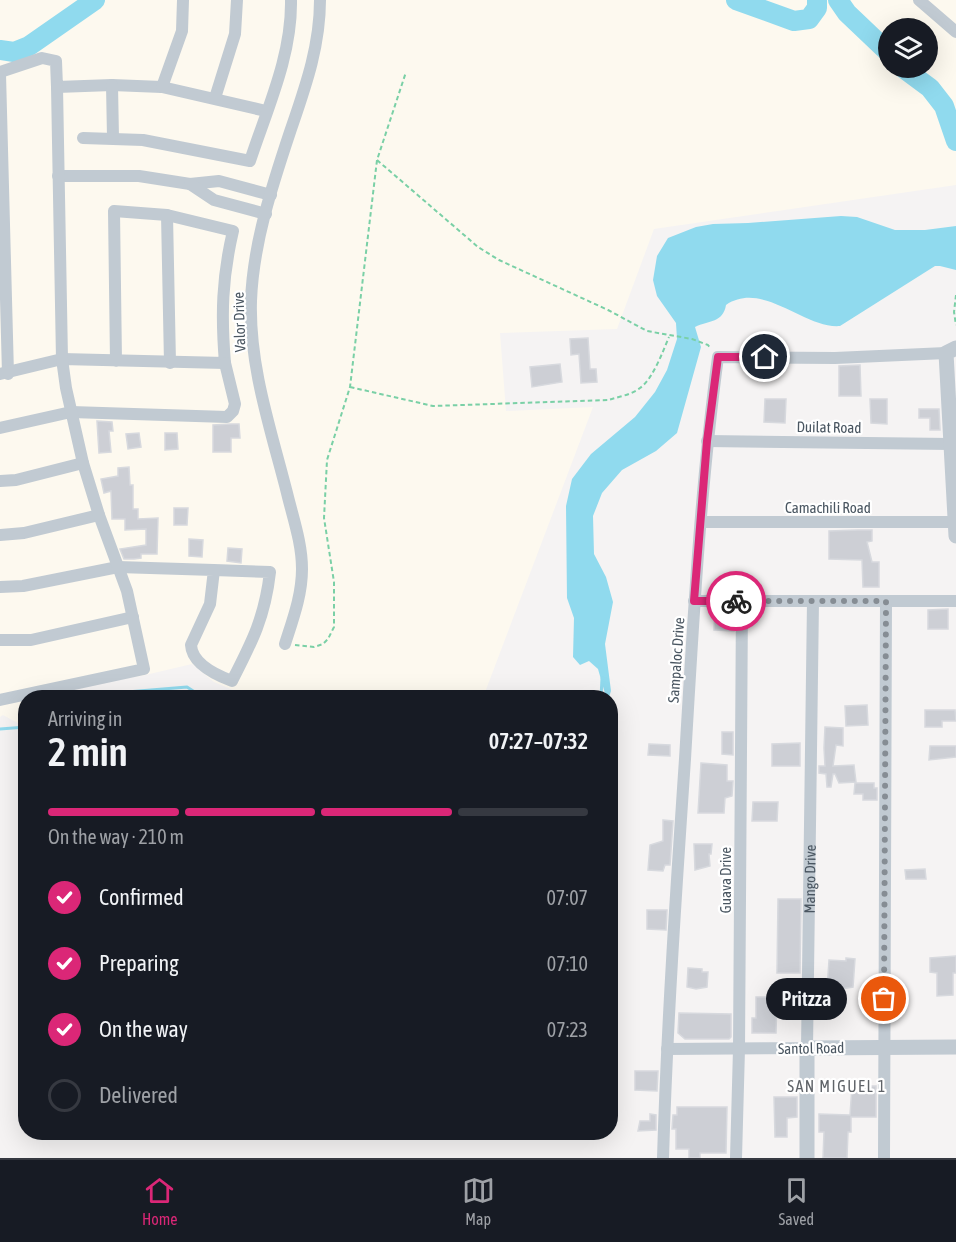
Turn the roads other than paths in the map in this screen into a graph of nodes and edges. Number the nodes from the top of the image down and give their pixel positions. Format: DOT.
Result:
graph roads {
  1 [pos="183,0"];
  2 [pos="237,0"];
  3 [pos="291,0"];
  4 [pos="320,0"];
  5 [pos="919,0"];
  6 [pos="956,32"];
  7 [pos="0,73"];
  8 [pos="112,85"];
  9 [pos="57,87"];
  10 [pos="162,87"];
  11 [pos="215,98"];
  12 [pos="266,111"];
  13 [pos="83,138"];
  14 [pos="113,138"];
  15 [pos="58,176"];
  16 [pos="190,184"];
  17 [pos="271,195"];
  18 [pos="266,214"];
  19 [pos="167,215"];
  20 [pos="951,350"];
  21 [pos="62,359"];
  22 [pos="116,361"];
  23 [pos="170,363"];
  24 [pos="225,363"];
  25 [pos="4,374"];
  26 [pos="71,412"];
  27 [pos="0,428"];
  28 [pos="707,441"];
  29 [pos="951,444"];
  30 [pos="83,463"];
  31 [pos="0,481"];
  32 [pos="99,515"];
  33 [pos="700,522"];
  34 [pos="956,529"];
  35 [pos="0,535"];
  36 [pos="118,567"];
  37 [pos="214,570"];
  38 [pos="0,587"];
  39 [pos="694,601"];
  40 [pos="742,601"];
  41 [pos="813,601"];
  42 [pos="886,601"];
  43 [pos="956,601"];
  44 [pos="133,617"];
  45 [pos="0,640"];
  46 [pos="285,644"];
  47 [pos="46,690"];
  48 [pos="18,696"];
  49 [pos="0,700"];
  50 [pos="883,1047"];
  51 [pos="956,1047"];
  52 [pos="807,1048"];
  53 [pos="667,1049"];
  54 [pos="739,1049"];
  55 [pos="663,1158"];
  56 [pos="736,1158"];
  57 [pos="807,1158"];
  58 [pos="884,1158"];
  1 -- 10 [label="street"];
  2 -- 11 [label="street"];
  3 -- 12 [label="street"];
  4 -- 17 [label="street, Valor Drive"];
  5 -- 6 [label="street"];
  7 -- 9 [label="street"];
  7 -- 25 [label="street"];
  8 -- 9 [label="street"];
  8 -- 10 [label="street"];
  8 -- 14 [label="street"];
  9 -- 15 [label="street"];
  10 -- 11 [label="street"];
  11 -- 12 [label="street"];
  12 -- 14 [label="street"];
  13 -- 14 [label="street"];
  15 -- 16 [label="street"];
  15 -- 21 [label="street"];
  16 -- 17 [label="street"];
  16 -- 18 [label="street"];
  17 -- 18 [label="street, Valor Drive"];
  18 -- 46 [label="street, Valor Drive"];
  19 -- 22 [label="street"];
  19 -- 23 [label="street"];
  19 -- 24 [label="street"];
  20 -- 28 [label="street, Sampaloc Drive"];
  20 -- 29 [label="street"];
  21 -- 22 [label="street"];
  21 -- 25 [label="street"];
  21 -- 26 [label="street"];
  22 -- 23 [label="street"];
  23 -- 24 [label="street"];
  24 -- 26 [label="street"];
  26 -- 27 [label="street"];
  26 -- 30 [label="street"];
  28 -- 29 [label="street, Duilat Road"];
  28 -- 33 [label="street, Sampaloc Drive"];
  29 -- 34 [label="street"];
  30 -- 31 [label="street"];
  30 -- 32 [label="street"];
  32 -- 35 [label="street"];
  32 -- 36 [label="street"];
  33 -- 34 [label="street, Camachili Road"];
  33 -- 39 [label="street, Sampaloc Drive"];
  36 -- 37 [label="street"];
  36 -- 38 [label="street"];
  36 -- 44 [label="street"];
  37 -- 37 [label="street"];
  39 -- 40 [label="street"];
  39 -- 53 [label="street, Sampaloc Drive"];
  40 -- 41 [label="street"];
  40 -- 54 [label="street, Guava Drive"];
  41 -- 42 [label="street"];
  41 -- 52 [label="street, Mango Drive"];
  42 -- 43 [label="street"];
  42 -- 50 [label="street"];
  44 -- 45 [label="street"];
  44 -- 47 [label="street"];
  48 -- 49 [label="street"];
  50 -- 51 [label="street, Santol Road"];
  50 -- 52 [label="street, Santol Road"];
  50 -- 58 [label="street"];
  52 -- 54 [label="street, Santol Road"];
  52 -- 57 [label="street, Mango Drive"];
  53 -- 54 [label="street, Santol Road"];
  53 -- 55 [label="street, Sampaloc Drive"];
  54 -- 56 [label="street, Guava Drive"];
}
